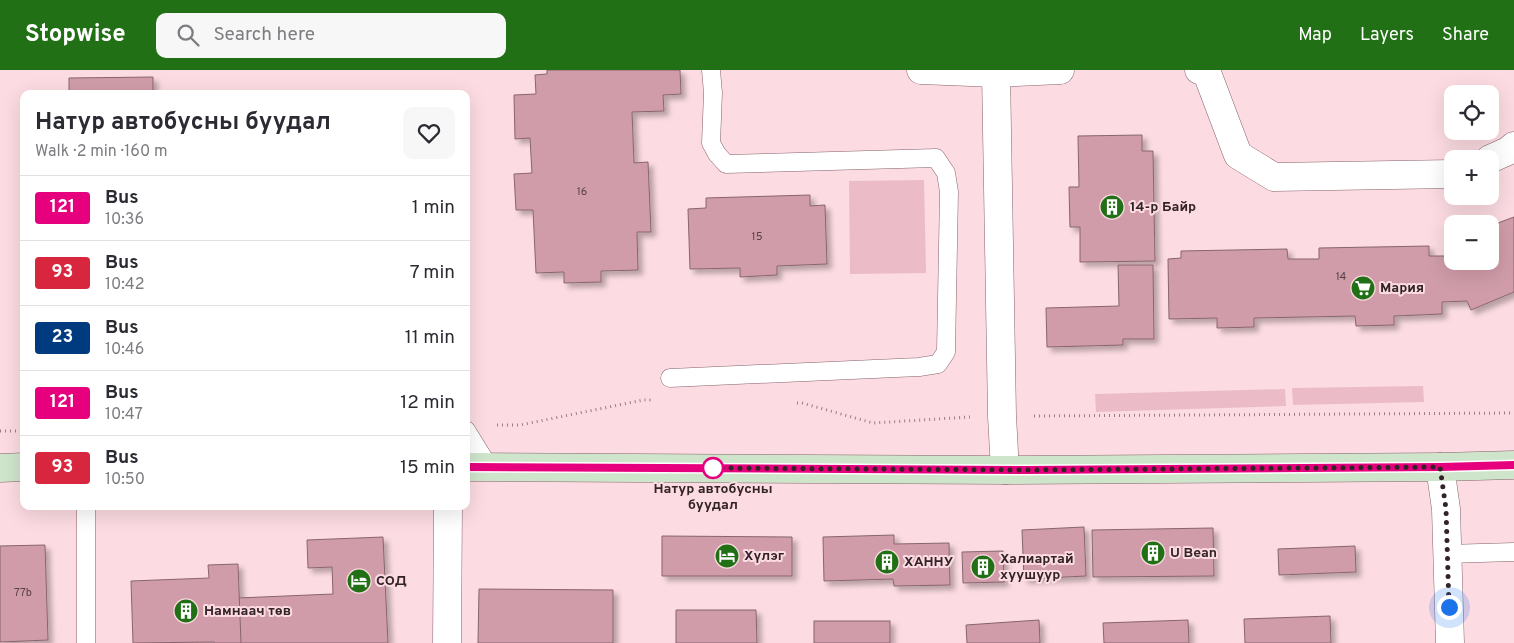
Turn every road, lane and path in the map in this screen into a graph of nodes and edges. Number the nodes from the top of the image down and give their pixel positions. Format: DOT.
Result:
graph roads {
  1 [pos="711,70"];
  2 [pos="921,70"];
  3 [pos="1060,70"];
  4 [pos="1199,70"];
  5 [pos="996,72"];
  6 [pos="1514,146"];
  7 [pos="1499,155"];
  8 [pos="1444,174"];
  9 [pos="670,378"];
  10 [pos="0,430"];
  11 [pos="20,431"];
  12 [pos="470,442"];
  13 [pos="1514,465"];
  14 [pos="20,467"];
  15 [pos="478,467"];
  16 [pos="1440,467"];
  17 [pos="0,468"];
  18 [pos="1004,470"];
  19 [pos="86,510"];
  20 [pos="448,510"];
  21 [pos="1514,552"];
  22 [pos="1447,554"];
  23 [pos="86,643"];
  24 [pos="447,643"];
  25 [pos="1450,643"];
  1 -- 9 [label="lane"];
  2 -- 5 [label="street"];
  3 -- 5 [label="street"];
  4 -- 8 [label="street"];
  5 -- 18 [label="street"];
  6 -- 7 [label="street"];
  10 -- 11 [label="path"];
  12 -- 15 [label="lane"];
  13 -- 16 [label="main road"];
  14 -- 17 [label="main road"];
  15 -- 18 [label="main road"];
  16 -- 18 [label="main road"];
  16 -- 22 [label="street"];
  19 -- 23 [label="lane"];
  20 -- 24 [label="street"];
  21 -- 22 [label="lane"];
  22 -- 25 [label="street"];
}
